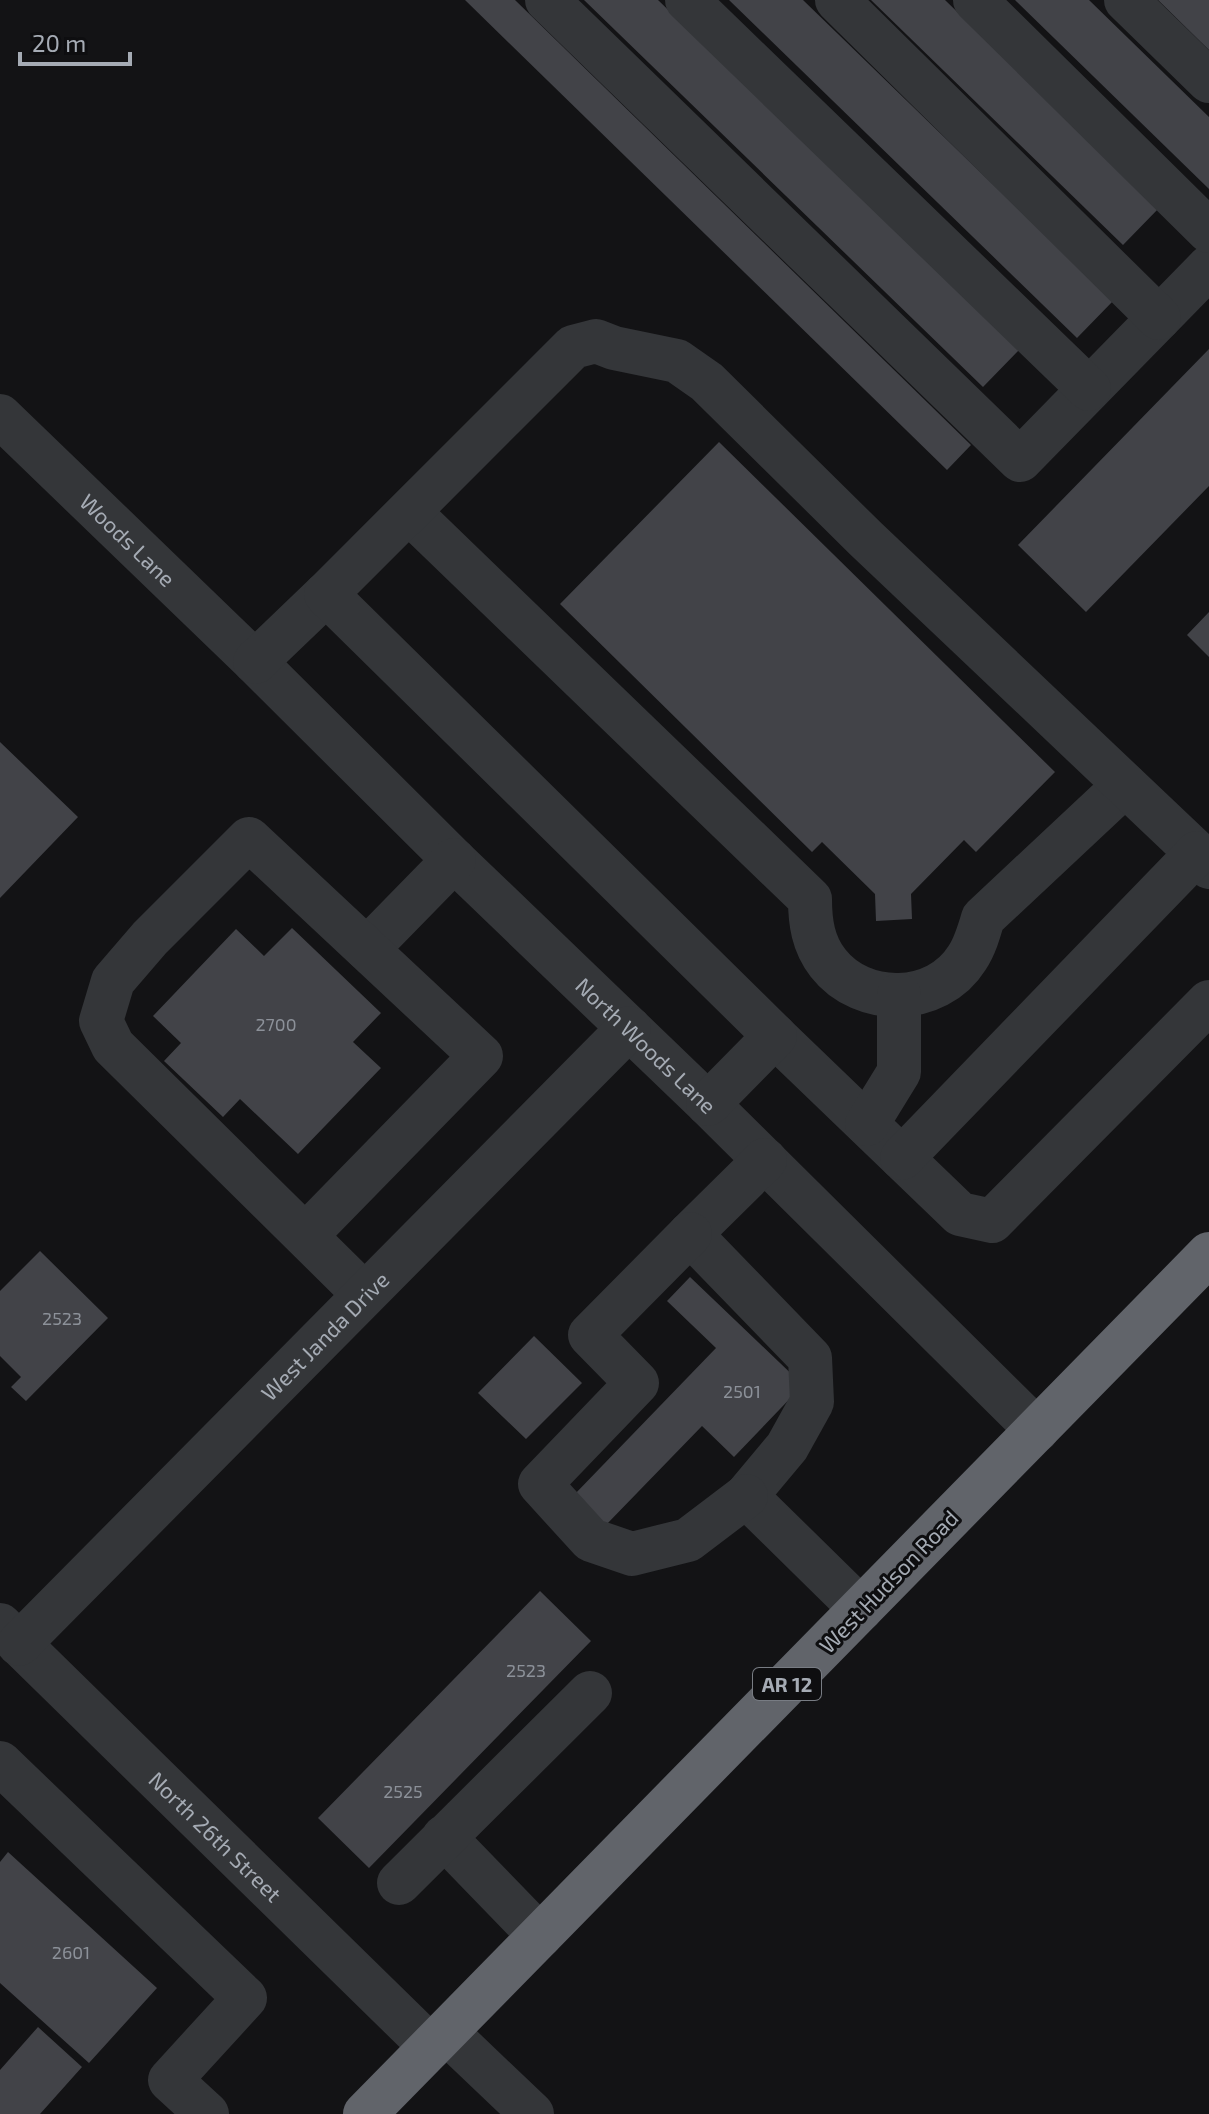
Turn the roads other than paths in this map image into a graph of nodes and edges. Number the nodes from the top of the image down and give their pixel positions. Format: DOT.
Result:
graph roads {
  1 [pos="547,0"];
  2 [pos="687,0"];
  3 [pos="837,0"];
  4 [pos="975,0"];
  5 [pos="1126,0"];
  6 [pos="1209,81"];
  7 [pos="1209,231"];
  8 [pos="1209,267"];
  9 [pos="1159,318"];
  10 [pos="1089,389"];
  11 [pos="0,416"];
  12 [pos="409,512"];
  13 [pos="326,594"];
  14 [pos="255,662"];
  15 [pos="1125,785"];
  16 [pos="454,860"];
  17 [pos="1203,860"];
  18 [pos="367,949"];
  19 [pos="899,995"];
  20 [pos="1209,1002"];
  21 [pos="629,1028"];
  22 [pos="775,1036"];
  23 [pos="708,1104"];
  24 [pos="867,1124"];
  25 [pos="902,1158"];
  26 [pos="765,1160"];
  27 [pos="690,1234"];
  28 [pos="306,1235"];
  29 [pos="1209,1254"];
  30 [pos="364,1294"];
  31 [pos="1037,1430"];
  32 [pos="746,1496"];
  33 [pos="861,1609"];
  34 [pos="9,1634"];
  35 [pos="590,1693"];
  36 [pos="0,1763"];
  37 [pos="444,1837"];
  38 [pos="399,1883"];
  39 [pos="540,1936"];
  40 [pos="438,2040"];
  41 [pos="207,2114"];
  42 [pos="365,2114"];
  43 [pos="532,2114"];
  1 -- 10 [label="street"];
  2 -- 10 [label="street"];
  3 -- 9 [label="street"];
  4 -- 7 [label="street"];
  5 -- 6 [label="street"];
  8 -- 9 [label="street"];
  9 -- 10 [label="street"];
  11 -- 14 [label="street, Woods Lane"];
  12 -- 13 [label="street"];
  12 -- 15 [label="street"];
  12 -- 19 [label="street"];
  13 -- 14 [label="street"];
  13 -- 22 [label="street"];
  14 -- 16 [label="street, North Woods Lane"];
  15 -- 17 [label="street"];
  15 -- 19 [label="street"];
  16 -- 18 [label="street"];
  16 -- 21 [label="street, North Woods Lane"];
  17 -- 25 [label="street"];
  18 -- 28 [label="street"];
  18 -- 28 [label="street"];
  19 -- 24 [label="street"];
  20 -- 25 [label="street"];
  21 -- 23 [label="street, North Woods Lane"];
  21 -- 30 [label="street, West Janda Drive"];
  22 -- 23 [label="street"];
  22 -- 24 [label="street"];
  23 -- 26 [label="street, North Woods Lane"];
  24 -- 25 [label="street"];
  26 -- 27 [label="street"];
  26 -- 31 [label="street, North Woods Lane"];
  27 -- 32 [label="street"];
  27 -- 32 [label="street"];
  28 -- 30 [label="street"];
  29 -- 31 [label="highway, West Hudson Road / AR 12"];
  30 -- 34 [label="street, West Janda Drive"];
  31 -- 33 [label="highway, West Hudson Road / AR 12"];
  32 -- 33 [label="street"];
  33 -- 39 [label="highway, West Hudson Road / AR 12"];
  34 -- 40 [label="street, North 26th Street"];
  35 -- 37 [label="street"];
  36 -- 41 [label="street"];
  37 -- 38 [label="street"];
  37 -- 39 [label="street"];
  39 -- 40 [label="highway, West Hudson Road / AR 12"];
  40 -- 42 [label="highway, West Hudson Road / AR 12"];
  40 -- 43 [label="street, North 26th Street"];
}
